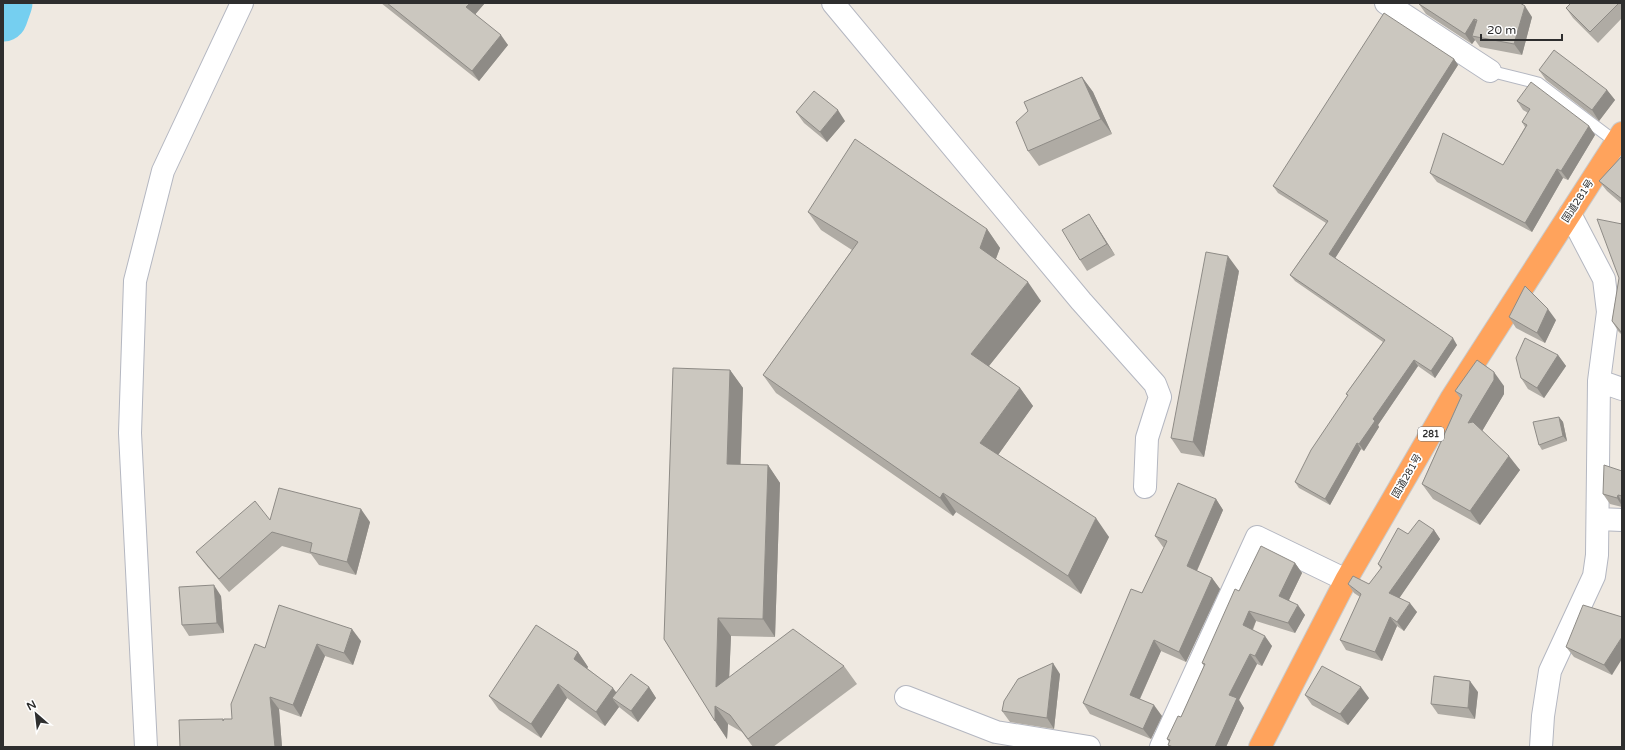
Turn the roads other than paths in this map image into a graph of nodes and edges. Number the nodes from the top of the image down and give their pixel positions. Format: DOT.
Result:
graph roads {
  1 [pos="242,3"];
  2 [pos="1386,3"];
  3 [pos="835,4"];
  4 [pos="1497,73"];
  5 [pos="1619,138"];
  6 [pos="1570,214"];
  7 [pos="1599,381"];
  8 [pos="1622,389"];
  9 [pos="1145,487"];
  10 [pos="1598,519"];
  11 [pos="1622,520"];
  12 [pos="1346,580"];
  13 [pos="906,697"];
  14 [pos="146,747"];
  15 [pos="1089,747"];
  16 [pos="1161,747"];
  17 [pos="1260,747"];
  18 [pos="1541,747"];
  1 -- 14 [label="street"];
  2 -- 4 [label="street"];
  3 -- 9 [label="street"];
  4 -- 5 [label="lane"];
  5 -- 6 [label="highway, 国道281号 / 281"];
  6 -- 7 [label="street"];
  6 -- 12 [label="highway, 国道281号 / 281"];
  7 -- 8 [label="street"];
  7 -- 10 [label="street"];
  10 -- 11 [label="street"];
  10 -- 18 [label="street"];
  12 -- 16 [label="street"];
  12 -- 17 [label="highway, 国道281号 / 281"];
  13 -- 15 [label="street"];
}
